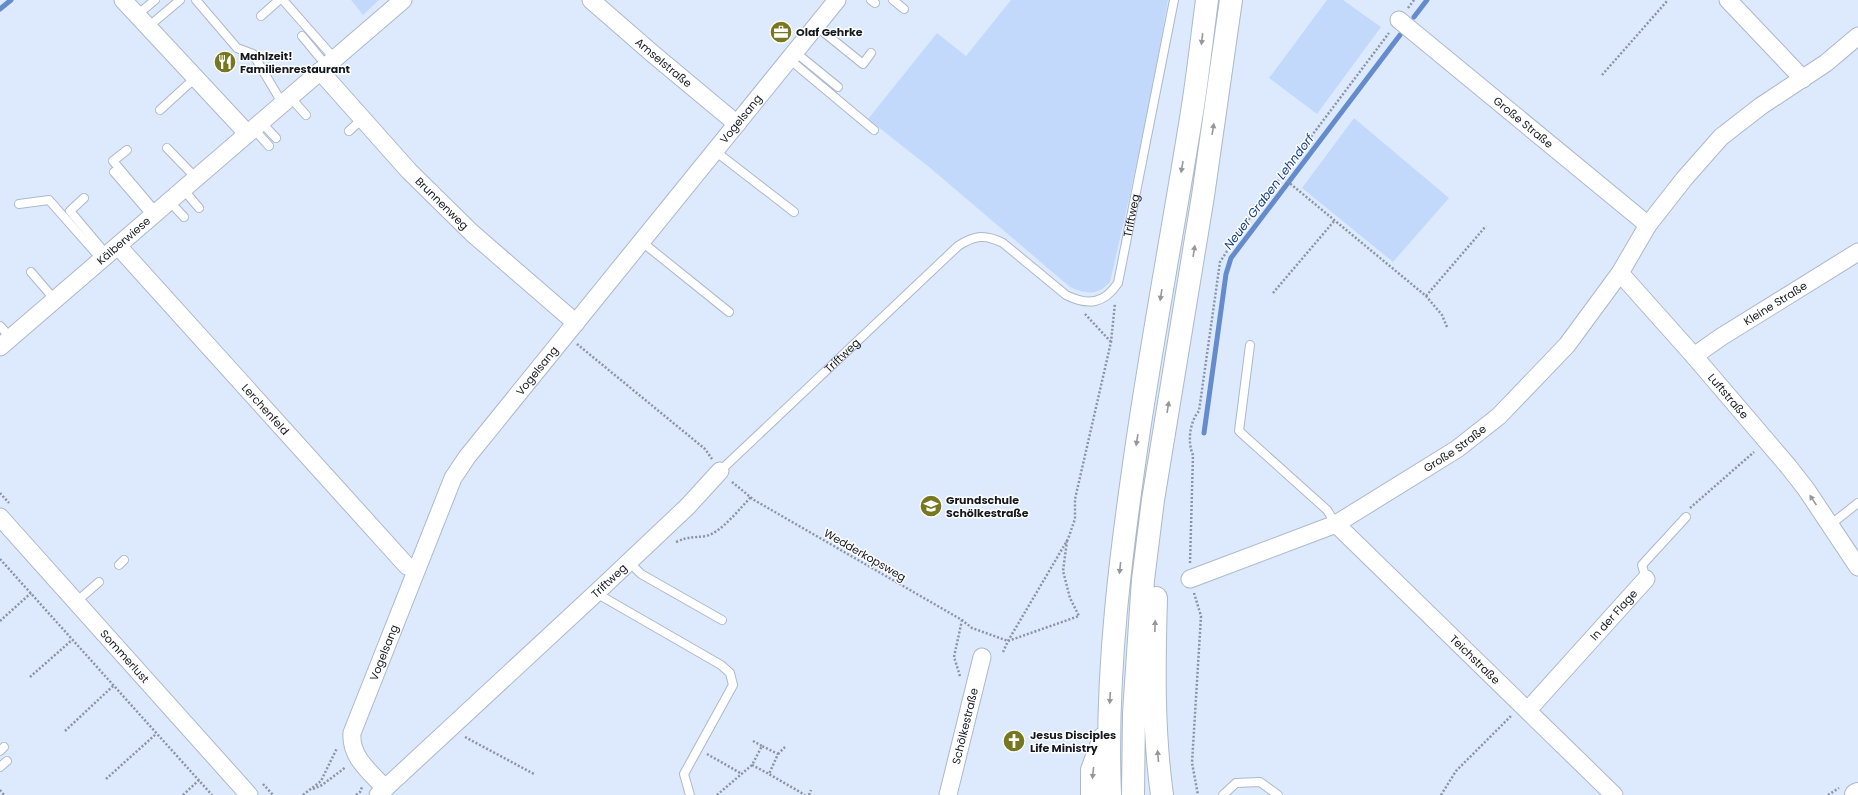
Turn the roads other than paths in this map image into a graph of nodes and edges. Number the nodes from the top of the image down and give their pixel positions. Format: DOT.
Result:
graph roads {
  1 [pos="123,0"];
  2 [pos="155,0"];
  3 [pos="180,0"];
  4 [pos="196,0"];
  5 [pos="279,0"];
  6 [pos="283,0"];
  7 [pos="403,0"];
  8 [pos="591,0"];
  9 [pos="837,0"];
  10 [pos="893,0"];
  11 [pos="1174,0"];
  12 [pos="1207,0"];
  13 [pos="1231,0"];
  14 [pos="1728,0"];
  15 [pos="904,8"];
  16 [pos="261,16"];
  17 [pos="1399,20"];
  18 [pos="143,21"];
  19 [pos="816,26"];
  20 [pos="302,36"];
  21 [pos="1858,36"];
  22 [pos="871,54"];
  23 [pos="792,56"];
  24 [pos="327,65"];
  25 [pos="196,78"];
  26 [pos="1803,79"];
  27 [pos="838,87"];
  28 [pos="287,99"];
  29 [pos="160,110"];
  30 [pos="306,115"];
  31 [pos="362,119"];
  32 [pos="738,124"];
  33 [pos="254,128"];
  34 [pos="349,130"];
  35 [pos="874,130"];
  36 [pos="276,138"];
  37 [pos="269,146"];
  38 [pos="167,148"];
  39 [pos="127,150"];
  40 [pos="715,151"];
  41 [pos="114,172"];
  42 [pos="196,178"];
  43 [pos="183,189"];
  44 [pos="84,198"];
  45 [pos="19,204"];
  46 [pos="199,208"];
  47 [pos="159,210"];
  48 [pos="794,212"];
  49 [pos="184,217"];
  50 [pos="1648,225"];
  51 [pos="642,242"];
  52 [pos="1858,252"];
  53 [pos="109,253"];
  54 [pos="31,272"];
  55 [pos="1620,273"];
  56 [pos="55,300"];
  57 [pos="729,312"];
  58 [pos="571,329"];
  59 [pos="4,337"];
  60 [pos="1250,345"];
  61 [pos="1694,356"];
  62 [pos="717,467"];
  63 [pos="1153,500"];
  64 [pos="1858,503"];
  65 [pos="0,517"];
  66 [pos="1686,517"];
  67 [pos="1336,524"];
  68 [pos="1830,525"];
  69 [pos="629,562"];
  70 [pos="1858,567"];
  71 [pos="416,570"];
  72 [pos="1190,579"];
  73 [pos="1646,580"];
  74 [pos="99,582"];
  75 [pos="596,593"];
  76 [pos="76,602"];
  77 [pos="722,620"];
  78 [pos="982,657"];
  79 [pos="1528,710"];
  80 [pos="1108,726"];
  81 [pos="7,761"];
  82 [pos="0,767"];
  83 [pos="381,792"];
  84 [pos="249,795"];
  85 [pos="690,795"];
  86 [pos="948,795"];
  87 [pos="1092,795"];
  88 [pos="1110,795"];
  89 [pos="1133,795"];
  90 [pos="1162,795"];
  91 [pos="1223,795"];
  92 [pos="1278,795"];
  93 [pos="1614,795"];
  1 -- 18 [label="street"];
  2 -- 18 [label="lane"];
  3 -- 18 [label="lane"];
  4 -- 28 [label="lane"];
  5 -- 16 [label="lane"];
  6 -- 24 [label="lane"];
  7 -- 24 [label="street, Kälberwiese"];
  8 -- 32 [label="street, Amselstraße"];
  9 -- 19 [label="street, Vogelsang"];
  10 -- 15 [label="lane"];
  11 -- 62 [label="lane, Triftweg"];
  12 -- 80 [label="highway, one-way"];
  63 -- 13 [label="highway, one-way"];
  14 -- 26 [label="street"];
  17 -- 50 [label="street, Große Straße"];
  18 -- 25 [label="street"];
  19 -- 22 [label="lane"];
  19 -- 23 [label="street, Vogelsang"];
  20 -- 24 [label="lane"];
  21 -- 26 [label="street, Große Straße"];
  23 -- 27 [label="lane"];
  23 -- 32 [label="street, Vogelsang"];
  23 -- 35 [label="lane"];
  24 -- 28 [label="street, Kälberwiese"];
  24 -- 31 [label="street, Brunnenweg"];
  25 -- 29 [label="lane"];
  25 -- 33 [label="street"];
  26 -- 50 [label="street, Große Straße"];
  28 -- 30 [label="lane"];
  28 -- 33 [label="street, Kälberwiese"];
  31 -- 34 [label="lane"];
  31 -- 58 [label="street, Brunnenweg"];
  32 -- 40 [label="street, Vogelsang"];
  33 -- 36 [label="lane"];
  33 -- 37 [label="lane"];
  33 -- 42 [label="street, Kälberwiese"];
  38 -- 42 [label="lane"];
  39 -- 47 [label="lane"];
  40 -- 48 [label="lane"];
  40 -- 51 [label="street, Vogelsang"];
  41 -- 47 [label="lane"];
  42 -- 43 [label="street, Kälberwiese"];
  43 -- 46 [label="lane"];
  43 -- 47 [label="street, Kälberwiese"];
  44 -- 53 [label="lane"];
  45 -- 53 [label="lane"];
  47 -- 49 [label="lane"];
  47 -- 53 [label="street, Kälberwiese"];
  50 -- 55 [label="street, Große Straße"];
  51 -- 57 [label="lane"];
  51 -- 58 [label="street, Vogelsang"];
  52 -- 61 [label="street, Kleine Straße"];
  53 -- 56 [label="street, Kälberwiese"];
  53 -- 71 [label="street, Lerchenfeld"];
  54 -- 56 [label="lane"];
  55 -- 61 [label="street, Luftstraße"];
  55 -- 67 [label="street, Große Straße"];
  56 -- 59 [label="street, Kälberwiese"];
  58 -- 71 [label="street, Vogelsang"];
  60 -- 67 [label="lane"];
  68 -- 61 [label="street, Luftstraße, one-way"];
  62 -- 69 [label="street, Triftweg"];
  63 -- 89 [label="highway"];
  90 -- 63 [label="highway, one-way"];
  64 -- 68 [label="lane"];
  65 -- 76 [label="street, Sommerlust"];
  66 -- 73 [label="lane, In der Flage"];
  67 -- 72 [label="street, Große Straße"];
  67 -- 79 [label="street, Teichstraße"];
  68 -- 70 [label="street, Luftstraße"];
  69 -- 75 [label="street, Triftweg"];
  69 -- 77 [label="lane"];
  71 -- 83 [label="street, Vogelsang"];
  73 -- 79 [label="street, In der Flage"];
  74 -- 76 [label="lane"];
  75 -- 83 [label="street, Triftweg"];
  75 -- 85 [label="lane"];
  76 -- 84 [label="street, Sommerlust"];
  78 -- 86 [label="street, Schölkestraße"];
  79 -- 93 [label="street, Teichstraße"];
  80 -- 87 [label="highway, one-way"];
  80 -- 88 [label="highway"];
  81 -- 82 [label="lane"];
  91 -- 92 [label="lane"];
}
